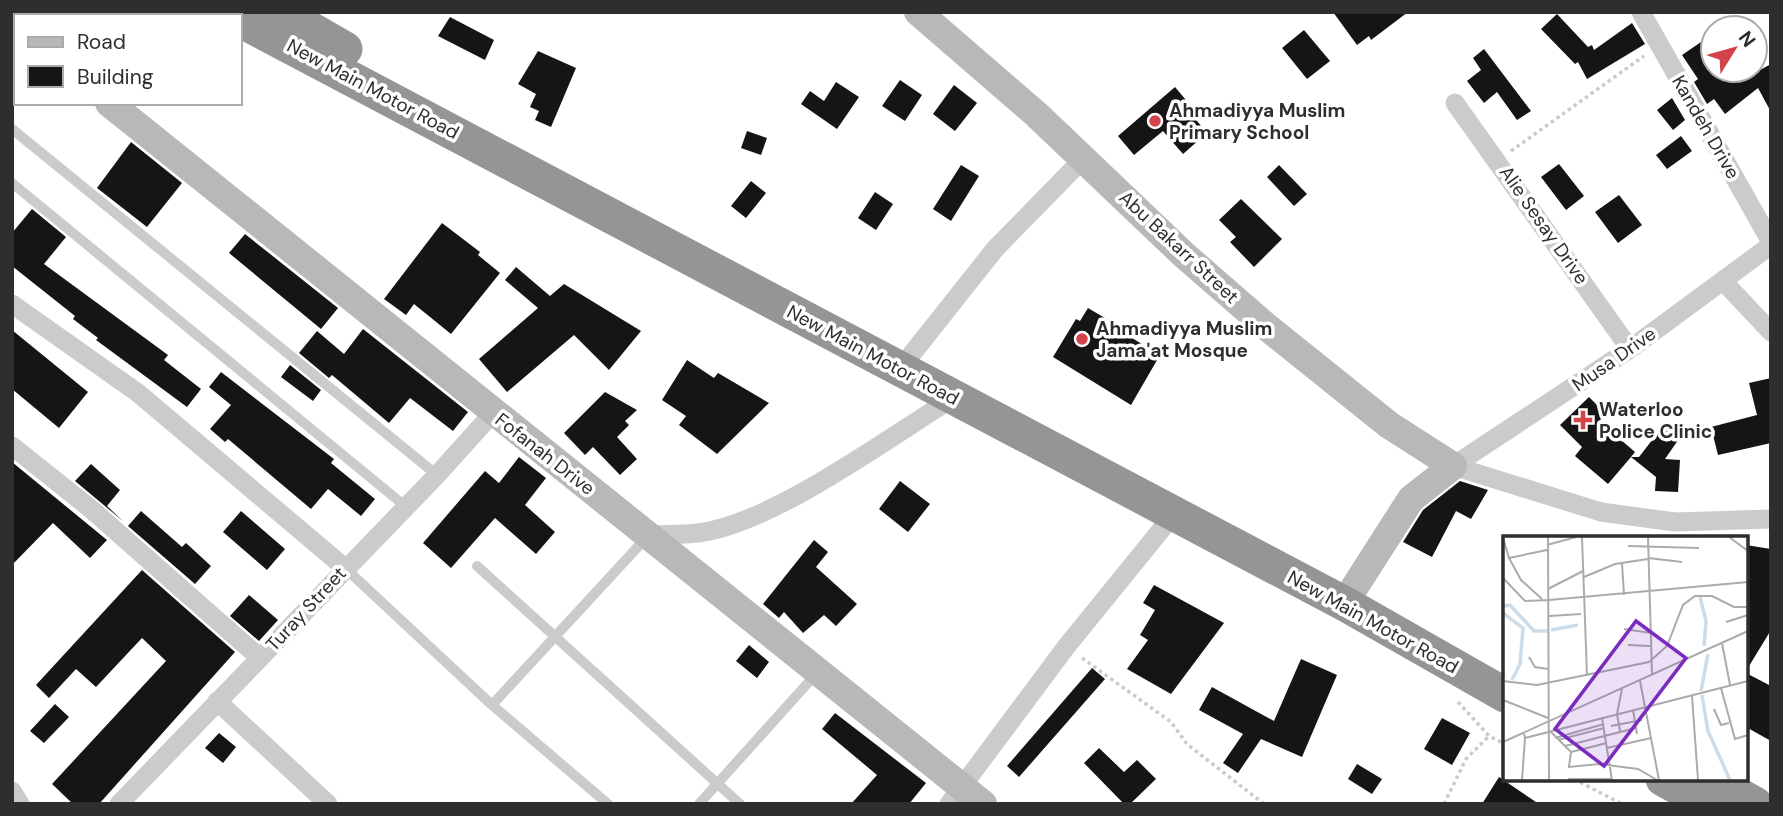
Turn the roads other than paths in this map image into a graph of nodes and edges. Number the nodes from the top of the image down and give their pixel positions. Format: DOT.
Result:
graph roads {
  1 [pos="281,12"];
  2 [pos="918,12"];
  3 [pos="1641,12"];
  4 [pos="242,21"];
  5 [pos="1455,103"];
  6 [pos="111,105"];
  7 [pos="12,129"];
  8 [pos="1083,159"];
  9 [pos="12,183"];
  10 [pos="1771,244"];
  11 [pos="1723,281"];
  12 [pos="12,304"];
  13 [pos="1771,332"];
  14 [pos="1630,349"];
  15 [pos="911,355"];
  16 [pos="953,398"];
  17 [pos="492,414"];
  18 [pos="12,446"];
  19 [pos="1453,466"];
  20 [pos="438,475"];
  21 [pos="405,506"];
  22 [pos="1174,514"];
  23 [pos="1771,519"];
  24 [pos="649,535"];
  25 [pos="477,566"];
  26 [pos="345,568"];
  27 [pos="1354,588"];
  28 [pos="555,637"];
  29 [pos="260,658"];
  30 [pos="1503,669"];
  31 [pos="817,673"];
  32 [pos="1503,694"];
  33 [pos="217,701"];
  34 [pos="492,705"];
  35 [pos="1667,781"];
  36 [pos="1714,781"];
  37 [pos="719,783"];
  38 [pos="12,791"];
  39 [pos="965,798"];
  40 [pos="20,804"];
  41 [pos="119,804"];
  42 [pos="328,804"];
  43 [pos="608,804"];
  44 [pos="699,804"];
  45 [pos="740,804"];
  46 [pos="1709,804"];
  47 [pos="1755,804"];
  1 -- 15 [label="highway, New Main Motor Road"];
  2 -- 8 [label="street, Abu Bakarr Street"];
  3 -- 10 [label="street, Kandeh Drive"];
  4 -- 16 [label="highway, New Main Motor Road"];
  5 -- 14 [label="street, Alie Sesay Drive"];
  6 -- 17 [label="street, Fofanah Drive"];
  7 -- 20 [label="lane"];
  8 -- 15 [label="street"];
  8 -- 19 [label="street, Abu Bakarr Street"];
  9 -- 21 [label="lane"];
  10 -- 11 [label="street, Musa Drive"];
  11 -- 13 [label="street"];
  11 -- 14 [label="street, Musa Drive"];
  12 -- 26 [label="street"];
  14 -- 19 [label="street, Musa Drive"];
  15 -- 27 [label="highway, New Main Motor Road"];
  16 -- 22 [label="highway, New Main Motor Road"];
  16 -- 24 [label="street"];
  17 -- 20 [label="street, Turay Street"];
  17 -- 24 [label="street, Fofanah Drive"];
  18 -- 29 [label="street"];
  19 -- 23 [label="street"];
  19 -- 27 [label="street"];
  20 -- 21 [label="street, Turay Street"];
  21 -- 26 [label="street, Turay Street"];
  22 -- 32 [label="highway, New Main Motor Road"];
  22 -- 39 [label="street"];
  24 -- 28 [label="lane"];
  24 -- 31 [label="street, Fofanah Drive"];
  25 -- 28 [label="lane"];
  26 -- 29 [label="street, Turay Street"];
  26 -- 34 [label="lane"];
  27 -- 30 [label="highway, New Main Motor Road"];
  28 -- 34 [label="lane"];
  28 -- 37 [label="lane"];
  29 -- 33 [label="street, Turay Street"];
  31 -- 37 [label="lane"];
  31 -- 39 [label="street, Fofanah Drive"];
  33 -- 41 [label="street, Turay Street"];
  33 -- 42 [label="street"];
  34 -- 43 [label="lane"];
  35 -- 46 [label="highway"];
  36 -- 47 [label="highway"];
  37 -- 44 [label="lane"];
  37 -- 45 [label="lane"];
  38 -- 40 [label="street"];
}
